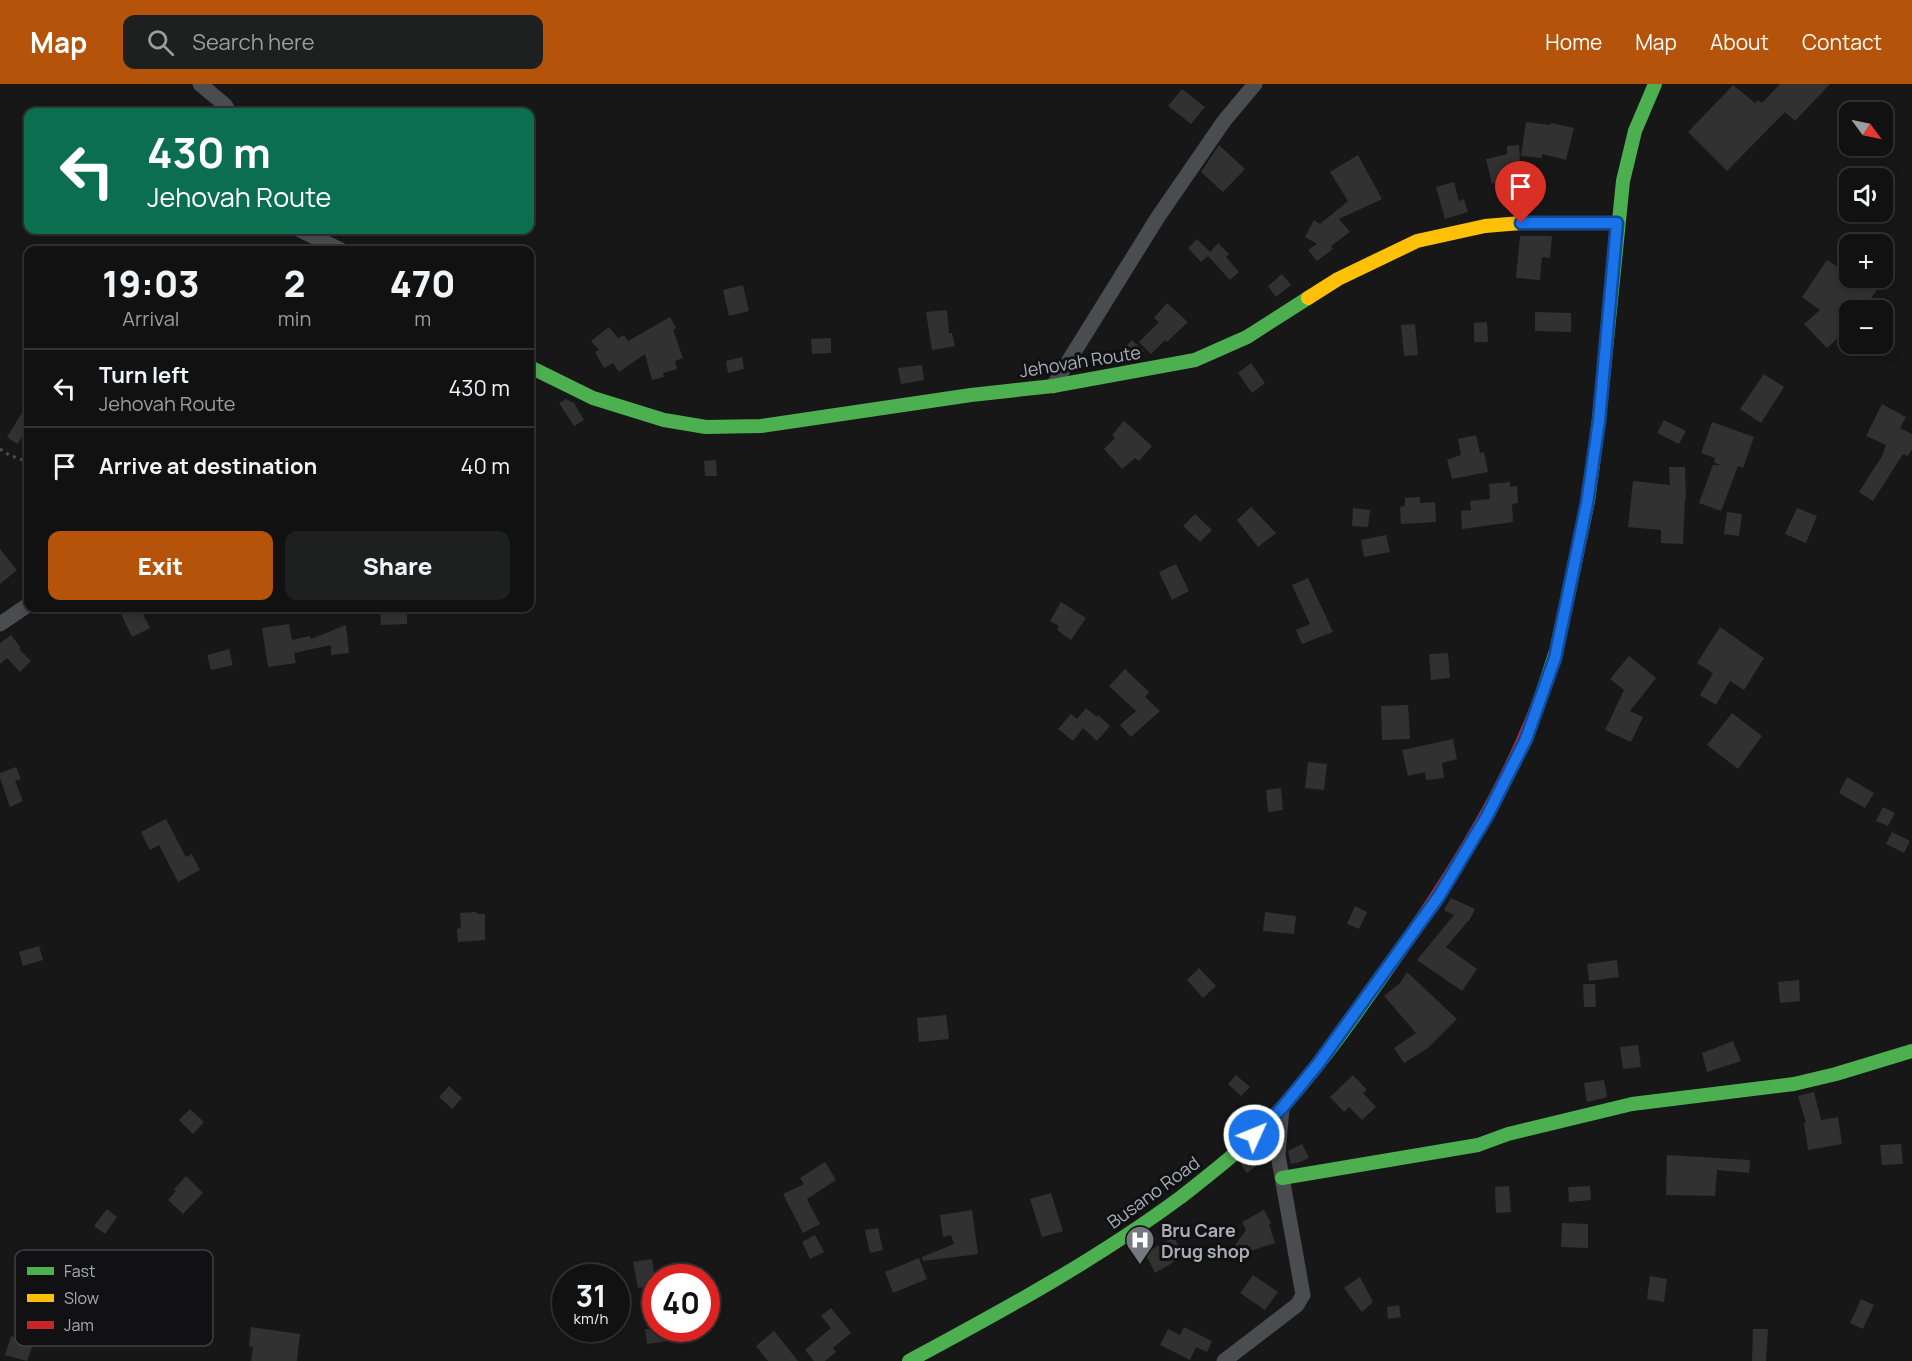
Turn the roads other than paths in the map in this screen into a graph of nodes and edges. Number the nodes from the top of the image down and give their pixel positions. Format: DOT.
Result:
graph roads {
  1 [pos="200,84"];
  2 [pos="1255,84"];
  3 [pos="1654,84"];
  4 [pos="227,108"];
  5 [pos="1617,223"];
  6 [pos="308,234"];
  7 [pos="333,246"];
  8 [pos="534,369"];
  9 [pos="1053,386"];
  10 [pos="24,608"];
  11 [pos="0,624"];
  12 [pos="1912,1051"];
  13 [pos="1282,1108"];
  14 [pos="1282,1178"];
  15 [pos="909,1361"];
  16 [pos="1224,1361"];
  1 -- 4 [label="street"];
  2 -- 9 [label="street"];
  3 -- 5 [label="street, Busano Road"];
  5 -- 9 [label="street, Jehovah Route"];
  5 -- 13 [label="street, Busano Road"];
  6 -- 7 [label="street"];
  8 -- 9 [label="street, Jehovah Route"];
  10 -- 11 [label="street"];
  12 -- 14 [label="street"];
  13 -- 14 [label="street"];
  13 -- 15 [label="street, Busano Road"];
  14 -- 16 [label="street"];
}
